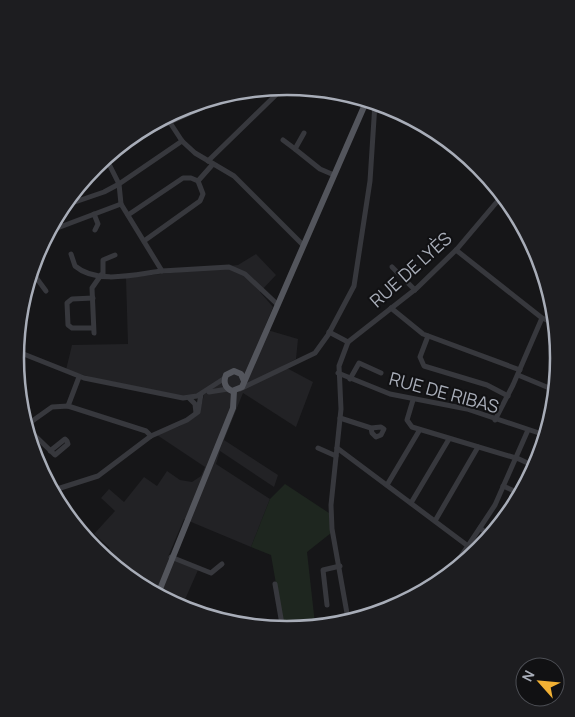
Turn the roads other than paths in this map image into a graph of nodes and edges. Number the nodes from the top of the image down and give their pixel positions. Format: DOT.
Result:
graph roads {
  1 [pos="276,95"];
  2 [pos="364,107"];
  3 [pos="375,110"];
  4 [pos="170,123"];
  5 [pos="304,133"];
  6 [pos="283,140"];
  7 [pos="182,141"];
  8 [pos="295,149"];
  9 [pos="210,163"];
  10 [pos="109,164"];
  11 [pos="334,175"];
  12 [pos="198,181"];
  13 [pos="119,184"];
  14 [pos="498,200"];
  15 [pos="75,202"];
  16 [pos="121,204"];
  17 [pos="94,214"];
  18 [pos="128,215"];
  19 [pos="59,227"];
  20 [pos="95,230"];
  21 [pos="144,241"];
  22 [pos="303,246"];
  23 [pos="456,250"];
  24 [pos="71,254"];
  25 [pos="115,255"];
  26 [pos="392,267"];
  27 [pos="162,271"];
  28 [pos="102,275"];
  29 [pos="37,278"];
  30 [pos="415,290"];
  31 [pos="46,291"];
  32 [pos="93,298"];
  33 [pos="277,304"];
  34 [pos="391,308"];
  35 [pos="547,318"];
  36 [pos="329,332"];
  37 [pos="428,336"];
  38 [pos="348,342"];
  39 [pos="24,354"];
  40 [pos="256,355"];
  41 [pos="234,371"];
  42 [pos="519,372"];
  43 [pos="381,373"];
  44 [pos="338,374"];
  45 [pos="79,377"];
  46 [pos="225,378"];
  47 [pos="350,379"];
  48 [pos="244,381"];
  49 [pos="252,384"];
  50 [pos="550,388"];
  51 [pos="234,390"];
  52 [pos="201,394"];
  53 [pos="508,396"];
  54 [pos="189,398"];
  55 [pos="413,400"];
  56 [pos="68,406"];
  57 [pos="196,413"];
  58 [pos="340,418"];
  59 [pos="495,420"];
  60 [pos="32,421"];
  61 [pos="372,428"];
  62 [pos="419,430"];
  63 [pos="528,430"];
  64 [pos="540,434"];
  65 [pos="151,436"];
  66 [pos="36,437"];
  67 [pos="449,439"];
  68 [pos="478,447"];
  69 [pos="318,448"];
  70 [pos="337,448"];
  71 [pos="50,451"];
  72 [pos="336,456"];
  73 [pos="515,459"];
  74 [pos="529,464"];
  75 [pos="387,485"];
  76 [pos="503,486"];
  77 [pos="58,489"];
  78 [pos="515,491"];
  79 [pos="412,503"];
  80 [pos="434,521"];
  81 [pos="480,528"];
  82 [pos="486,532"];
  83 [pos="467,548"];
  84 [pos="172,557"];
  85 [pos="461,557"];
  86 [pos="222,564"];
  87 [pos="340,566"];
  88 [pos="275,584"];
  89 [pos="159,589"];
  90 [pos="327,605"];
  91 [pos="347,615"];
  92 [pos="282,622"];
  1 -- 9 [label="street"];
  2 -- 11 [label="main road"];
  3 -- 36 [label="street"];
  4 -- 7 [label="street"];
  5 -- 8 [label="street"];
  6 -- 8 [label="street"];
  7 -- 9 [label="street"];
  7 -- 13 [label="street"];
  8 -- 11 [label="street"];
  9 -- 12 [label="street"];
  9 -- 22 [label="street"];
  10 -- 13 [label="street"];
  11 -- 22 [label="main road"];
  12 -- 18 [label="street"];
  12 -- 21 [label="street"];
  13 -- 15 [label="street"];
  13 -- 16 [label="street"];
  14 -- 23 [label="street, RUE DE LYÈS"];
  16 -- 17 [label="street"];
  16 -- 18 [label="street"];
  17 -- 19 [label="street"];
  17 -- 20 [label="street"];
  18 -- 21 [label="street"];
  21 -- 27 [label="street"];
  22 -- 33 [label="main road"];
  23 -- 30 [label="street, RUE DE LYÈS"];
  23 -- 35 [label="street"];
  24 -- 28 [label="street"];
  25 -- 28 [label="street"];
  26 -- 30 [label="street"];
  27 -- 28 [label="street"];
  27 -- 33 [label="street"];
  28 -- 32 [label="street"];
  29 -- 31 [label="street"];
  30 -- 34 [label="street, RUE DE LYÈS"];
  32 -- 32 [label="street"];
  33 -- 40 [label="main road"];
  34 -- 37 [label="street"];
  34 -- 38 [label="street, RUE DE LYÈS"];
  35 -- 42 [label="street"];
  36 -- 38 [label="street"];
  36 -- 49 [label="street"];
  37 -- 42 [label="street"];
  37 -- 53 [label="street"];
  38 -- 44 [label="street"];
  39 -- 45 [label="street"];
  40 -- 41 [label="main road"];
  40 -- 48 [label="main road"];
  41 -- 46 [label="main road"];
  41 -- 48 [label="main road"];
  42 -- 50 [label="street"];
  42 -- 53 [label="street"];
  43 -- 47 [label="street"];
  44 -- 47 [label="street, RUE DE RIBAS"];
  44 -- 58 [label="street"];
  45 -- 54 [label="street"];
  45 -- 56 [label="street"];
  46 -- 51 [label="main road"];
  46 -- 52 [label="street"];
  47 -- 55 [label="street, RUE DE RIBAS"];
  48 -- 49 [label="street"];
  48 -- 51 [label="main road"];
  49 -- 51 [label="street"];
  51 -- 52 [label="street"];
  51 -- 84 [label="main road"];
  52 -- 54 [label="street"];
  52 -- 57 [label="street"];
  53 -- 59 [label="street"];
  54 -- 57 [label="street"];
  55 -- 59 [label="street, RUE DE RIBAS"];
  55 -- 62 [label="street"];
  56 -- 60 [label="street"];
  56 -- 65 [label="street"];
  57 -- 65 [label="street"];
  58 -- 61 [label="street"];
  58 -- 70 [label="street"];
  59 -- 63 [label="street, RUE DE RIBAS"];
  62 -- 67 [label="street"];
  62 -- 75 [label="street"];
  63 -- 64 [label="street, RUE DE RIBAS"];
  63 -- 73 [label="street"];
  65 -- 77 [label="street"];
  66 -- 71 [label="street"];
  67 -- 68 [label="street"];
  67 -- 79 [label="street"];
  68 -- 73 [label="street"];
  68 -- 80 [label="street"];
  69 -- 72 [label="street"];
  70 -- 72 [label="street"];
  70 -- 75 [label="street"];
  72 -- 87 [label="street"];
  73 -- 74 [label="street"];
  73 -- 76 [label="street"];
  75 -- 79 [label="street"];
  76 -- 78 [label="street"];
  76 -- 81 [label="street"];
  79 -- 80 [label="street"];
  80 -- 83 [label="street"];
  81 -- 82 [label="street"];
  81 -- 83 [label="street"];
  83 -- 85 [label="street"];
  84 -- 86 [label="street"];
  84 -- 89 [label="main road"];
  87 -- 90 [label="street"];
  87 -- 91 [label="street"];
  88 -- 92 [label="street"];
}
